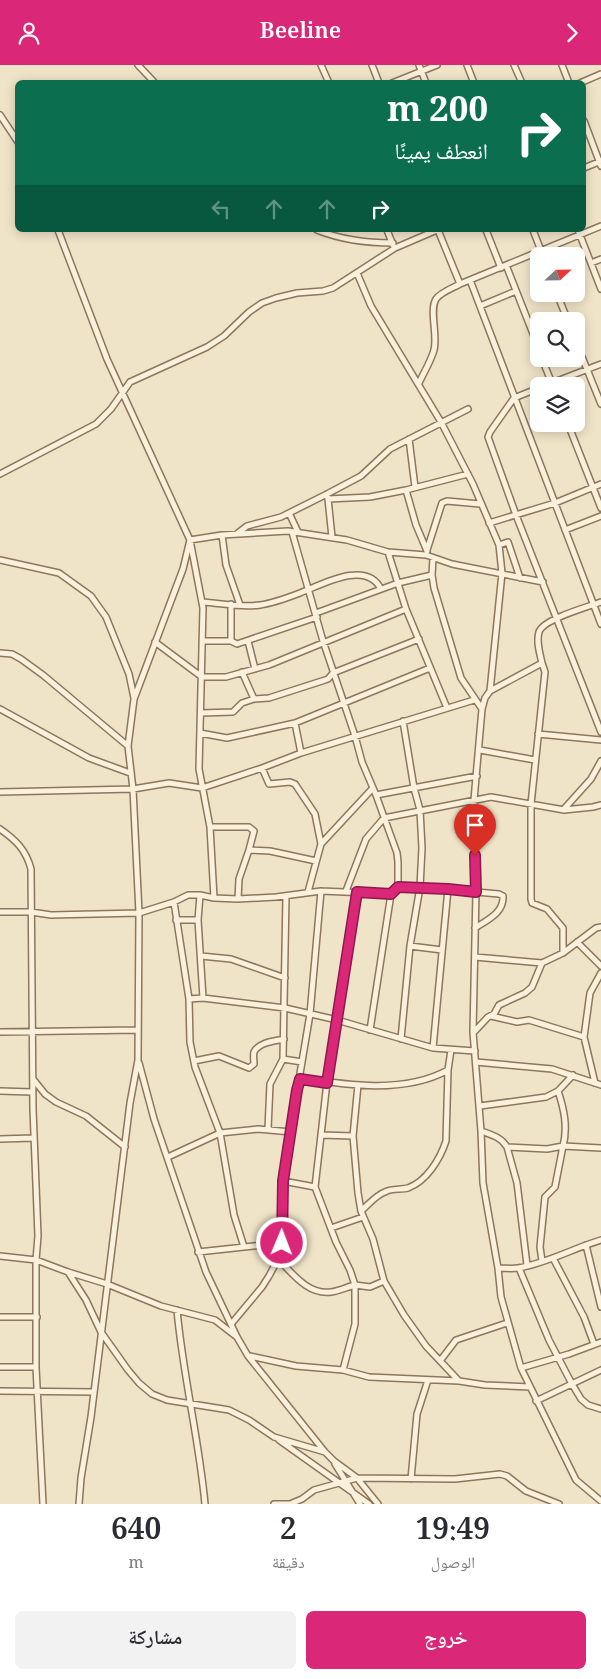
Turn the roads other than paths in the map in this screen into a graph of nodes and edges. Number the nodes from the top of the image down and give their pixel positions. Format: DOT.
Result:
graph roads {
  1 [pos="138,65"];
  2 [pos="321,65"];
  3 [pos="372,65"];
  4 [pos="419,65"];
  5 [pos="437,65"];
  6 [pos="467,65"];
  7 [pos="514,65"];
  8 [pos="562,65"];
  9 [pos="422,71"];
  10 [pos="601,74"];
  11 [pos="152,80"];
  12 [pos="328,80"];
  13 [pos="378,80"];
  14 [pos="400,80"];
  15 [pos="425,80"];
  16 [pos="473,80"];
  17 [pos="521,80"];
  18 [pos="568,80"];
  19 [pos="586,80"];
  20 [pos="0,115"];
  21 [pos="586,126"];
  22 [pos="15,138"];
  23 [pos="600,163"];
  24 [pos="586,167"];
  25 [pos="601,226"];
  26 [pos="586,230"];
  27 [pos="59,232"];
  28 [pos="323,232"];
  29 [pos="388,232"];
  30 [pos="432,232"];
  31 [pos="438,232"];
  32 [pos="487,232"];
  33 [pos="533,232"];
  34 [pos="579,232"];
  35 [pos="394,246"];
  36 [pos="539,247"];
  37 [pos="554,247"];
  38 [pos="530,258"];
  39 [pos="601,259"];
  40 [pos="591,263"];
  41 [pos="504,266"];
  42 [pos="357,273"];
  43 [pos="470,280"];
  44 [pos="460,285"];
  45 [pos="601,289"];
  46 [pos="516,291"];
  47 [pos="480,306"];
  48 [pos="530,326"];
  49 [pos="585,364"];
  50 [pos="601,364"];
  51 [pos="587,369"];
  52 [pos="570,377"];
  53 [pos="419,383"];
  54 [pos="123,391"];
  55 [pos="530,391"];
  56 [pos="514,397"];
  57 [pos="601,404"];
  58 [pos="468,409"];
  59 [pos="441,421"];
  60 [pos="571,432"];
  61 [pos="409,439"];
  62 [pos="0,474"];
  63 [pos="468,474"];
  64 [pos="601,484"];
  65 [pos="415,487"];
  66 [pos="593,487"];
  67 [pos="406,490"];
  68 [pos="328,497"];
  69 [pos="555,503"];
  70 [pos="480,504"];
  71 [pos="601,508"];
  72 [pos="289,513"];
  73 [pos="516,515"];
  74 [pos="601,516"];
  75 [pos="489,523"];
  76 [pos="565,530"];
  77 [pos="295,532"];
  78 [pos="238,534"];
  79 [pos="222,535"];
  80 [pos="332,537"];
  81 [pos="190,539"];
  82 [pos="499,545"];
  83 [pos="388,552"];
  84 [pos="426,552"];
  85 [pos="433,558"];
  86 [pos="0,560"];
  87 [pos="502,573"];
  88 [pos="432,575"];
  89 [pos="520,578"];
  90 [pos="543,582"];
  91 [pos="398,583"];
  92 [pos="309,589"];
  93 [pos="381,589"];
  94 [pos="202,602"];
  95 [pos="601,602"];
  96 [pos="231,604"];
  97 [pos="240,605"];
  98 [pos="594,605"];
  99 [pos="406,609"];
  100 [pos="317,615"];
  101 [pos="556,619"];
  102 [pos="601,623"];
  103 [pos="419,639"];
  104 [pos="202,641"];
  105 [pos="231,641"];
  106 [pos="248,641"];
  107 [pos="323,641"];
  108 [pos="155,642"];
  109 [pos="0,653"];
  110 [pos="542,663"];
  111 [pos="430,668"];
  112 [pos="256,669"];
  113 [pos="242,672"];
  114 [pos="334,673"];
  115 [pos="202,677"];
  116 [pos="490,691"];
  117 [pos="134,699"];
  118 [pos="254,699"];
  119 [pos="474,700"];
  120 [pos="344,704"];
  121 [pos="447,708"];
  122 [pos="0,709"];
  123 [pos="482,709"];
  124 [pos="201,713"];
  125 [pos="403,721"];
  126 [pos="599,721"];
  127 [pos="295,723"];
  128 [pos="601,732"];
  129 [pos="200,733"];
  130 [pos="538,733"];
  131 [pos="356,735"];
  132 [pos="601,740"];
  133 [pos="128,746"];
  134 [pos="480,750"];
  135 [pos="301,753"];
  136 [pos="535,760"];
  137 [pos="601,761"];
  138 [pos="262,768"];
  139 [pos="130,773"];
  140 [pos="476,775"];
  141 [pos="202,788"];
  142 [pos="414,788"];
  143 [pos="133,789"];
  144 [pos="372,789"];
  145 [pos="0,792"];
  146 [pos="376,795"];
  147 [pos="474,800"];
  148 [pos="530,804"];
  149 [pos="601,805"];
  150 [pos="420,810"];
  151 [pos="564,810"];
  152 [pos="384,818"];
  153 [pos="210,827"];
  154 [pos="0,829"];
  155 [pos="321,844"];
  156 [pos="249,850"];
  157 [pos="316,861"];
  158 [pos="398,887"];
  159 [pos="420,887"];
  160 [pos="448,889"];
  161 [pos="321,891"];
  162 [pos="346,891"];
  163 [pos="308,892"];
  164 [pos="357,892"];
  165 [pos="476,892"];
  166 [pos="391,894"];
  167 [pos="200,895"];
  168 [pos="286,896"];
  169 [pos="214,898"];
  170 [pos="238,899"];
  171 [pos="174,902"];
  172 [pos="0,912"];
  173 [pos="31,912"];
  174 [pos="139,913"];
  175 [pos="198,920"];
  176 [pos="176,921"];
  177 [pos="601,927"];
  178 [pos="475,928"];
  179 [pos="577,942"];
  180 [pos="410,947"];
  181 [pos="442,950"];
  182 [pos="563,953"];
  183 [pos="201,955"];
  184 [pos="475,957"];
  185 [pos="542,963"];
  186 [pos="601,966"];
  187 [pos="601,973"];
  188 [pos="285,978"];
  189 [pos="203,998"];
  190 [pos="189,999"];
  191 [pos="285,1008"];
  192 [pos="310,1014"];
  193 [pos="491,1016"];
  194 [pos="337,1020"];
  195 [pos="137,1030"];
  196 [pos="370,1030"];
  197 [pos="0,1032"];
  198 [pos="32,1032"];
  199 [pos="473,1032"];
  200 [pos="584,1037"];
  201 [pos="284,1039"];
  202 [pos="401,1039"];
  203 [pos="433,1048"];
  204 [pos="451,1050"];
  205 [pos="475,1051"];
  206 [pos="283,1059"];
  207 [pos="138,1060"];
  208 [pos="194,1061"];
  209 [pos="302,1062"];
  210 [pos="476,1062"];
  211 [pos="448,1070"];
  212 [pos="574,1075"];
  213 [pos="32,1079"];
  214 [pos="300,1079"];
  215 [pos="327,1083"];
  216 [pos="598,1084"];
  217 [pos="358,1085"];
  218 [pos="0,1091"];
  219 [pos="558,1091"];
  220 [pos="32,1093"];
  221 [pos="480,1106"];
  222 [pos="268,1129"];
  223 [pos="481,1131"];
  224 [pos="291,1132"];
  225 [pos="220,1133"];
  226 [pos="321,1135"];
  227 [pos="353,1136"];
  228 [pos="0,1139"];
  229 [pos="34,1139"];
  230 [pos="563,1146"];
  231 [pos="125,1147"];
  232 [pos="507,1147"];
  233 [pos="601,1148"];
  234 [pos="168,1157"];
  235 [pos="283,1181"];
  236 [pos="315,1187"];
  237 [pos="361,1211"];
  238 [pos="363,1217"];
  239 [pos="331,1228"];
  240 [pos="601,1240"];
  241 [pos="282,1243"];
  242 [pos="586,1245"];
  243 [pos="244,1247"];
  244 [pos="198,1252"];
  245 [pos="0,1256"];
  246 [pos="553,1258"];
  247 [pos="278,1259"];
  248 [pos="36,1260"];
  249 [pos="542,1261"];
  250 [pos="527,1265"];
  251 [pos="498,1268"];
  252 [pos="519,1268"];
  253 [pos="68,1272"];
  254 [pos="384,1281"];
  255 [pos="107,1284"];
  256 [pos="355,1285"];
  257 [pos="601,1307"];
  258 [pos="177,1311"];
  259 [pos="0,1317"];
  260 [pos="37,1317"];
  261 [pos="232,1323"];
  262 [pos="507,1323"];
  263 [pos="101,1332"];
  264 [pos="237,1337"];
  265 [pos="601,1342"];
  266 [pos="594,1344"];
  267 [pos="248,1356"];
  268 [pos="558,1358"];
  269 [pos="440,1361"];
  270 [pos="0,1367"];
  271 [pos="36,1367"];
  272 [pos="521,1368"];
  273 [pos="343,1370"];
  274 [pos="601,1370"];
  275 [pos="428,1380"];
  276 [pos="459,1381"];
  277 [pos="572,1384"];
  278 [pos="530,1387"];
  279 [pos="37,1390"];
  280 [pos="0,1391"];
  281 [pos="94,1392"];
  282 [pos="536,1401"];
  283 [pos="189,1403"];
  284 [pos="601,1409"];
  285 [pos="274,1437"];
  286 [pos="325,1452"];
  287 [pos="334,1461"];
  288 [pos="358,1478"];
  289 [pos="411,1479"];
  290 [pos="346,1481"];
  291 [pos="338,1483"];
  292 [pos="354,1495"];
  293 [pos="601,1501"];
  294 [pos="43,1504"];
  295 [pos="79,1504"];
  296 [pos="205,1504"];
  297 [pos="274,1504"];
  298 [pos="360,1504"];
  299 [pos="370,1504"];
  300 [pos="378,1504"];
  301 [pos="559,1504"];
  1 -- 11 [label="street"];
  2 -- 12 [label="street"];
  3 -- 13 [label="street"];
  4 -- 9 [label="street"];
  5 -- 9 [label="street"];
  6 -- 16 [label="street"];
  7 -- 17 [label="street"];
  8 -- 18 [label="street"];
  9 -- 14 [label="street"];
  9 -- 15 [label="street"];
  10 -- 19 [label="street"];
  20 -- 22 [label="street"];
  21 -- 23 [label="street"];
  23 -- 24 [label="street"];
  25 -- 26 [label="street"];
  27 -- 54 [label="street"];
  28 -- 35 [label="street"];
  29 -- 35 [label="street"];
  30 -- 35 [label="street"];
  31 -- 44 [label="street"];
  32 -- 41 [label="street"];
  33 -- 36 [label="street"];
  34 -- 37 [label="street"];
  34 -- 40 [label="street"];
  35 -- 42 [label="street"];
  38 -- 41 [label="street"];
  39 -- 40 [label="street"];
  40 -- 45 [label="street"];
  41 -- 43 [label="street"];
  41 -- 46 [label="street"];
  42 -- 53 [label="street"];
  42 -- 54 [label="street"];
  43 -- 44 [label="street"];
  43 -- 47 [label="street"];
  44 -- 53 [label="street"];
  46 -- 47 [label="street"];
  46 -- 48 [label="street"];
  47 -- 56 [label="street"];
  49 -- 51 [label="street"];
  50 -- 51 [label="street"];
  51 -- 52 [label="street"];
  51 -- 57 [label="street"];
  53 -- 59 [label="street"];
  54 -- 62 [label="street"];
  54 -- 81 [label="street"];
  55 -- 56 [label="street"];
  56 -- 69 [label="street"];
  56 -- 73 [label="street"];
  58 -- 59 [label="street"];
  59 -- 61 [label="street"];
  59 -- 63 [label="street"];
  60 -- 66 [label="street"];
  61 -- 65 [label="street"];
  61 -- 68 [label="street"];
  63 -- 65 [label="street"];
  63 -- 70 [label="street"];
  64 -- 66 [label="street"];
  65 -- 67 [label="street"];
  66 -- 69 [label="street"];
  66 -- 71 [label="street"];
  67 -- 68 [label="street"];
  67 -- 84 [label="street"];
  68 -- 72 [label="street"];
  68 -- 80 [label="street"];
  69 -- 73 [label="street"];
  69 -- 76 [label="street"];
  70 -- 75 [label="street"];
  70 -- 84 [label="street"];
  72 -- 77 [label="street"];
  72 -- 78 [label="street"];
  73 -- 75 [label="street"];
  73 -- 90 [label="street"];
  74 -- 76 [label="street"];
  75 -- 82 [label="street"];
  76 -- 98 [label="street"];
  77 -- 78 [label="street"];
  77 -- 80 [label="street"];
  77 -- 92 [label="street"];
  78 -- 79 [label="street"];
  79 -- 81 [label="street"];
  79 -- 97 [label="street"];
  80 -- 83 [label="street"];
  81 -- 94 [label="street"];
  81 -- 108 [label="street"];
  82 -- 87 [label="street"];
  82 -- 89 [label="street"];
  83 -- 84 [label="street"];
  83 -- 91 [label="street"];
  84 -- 85 [label="street"];
  85 -- 87 [label="street"];
  85 -- 88 [label="street"];
  86 -- 117 [label="street"];
  87 -- 89 [label="street"];
  87 -- 116 [label="street"];
  88 -- 91 [label="street"];
  88 -- 119 [label="street"];
  89 -- 90 [label="street"];
  90 -- 101 [label="street"];
  91 -- 93 [label="street"];
  91 -- 99 [label="street"];
  92 -- 93 [label="street"];
  92 -- 97 [label="street"];
  92 -- 100 [label="street"];
  93 -- 100 [label="street"];
  94 -- 96 [label="street"];
  94 -- 104 [label="street"];
  95 -- 98 [label="street"];
  96 -- 97 [label="street"];
  96 -- 105 [label="street"];
  98 -- 101 [label="street"];
  98 -- 102 [label="street"];
  99 -- 103 [label="street"];
  99 -- 107 [label="street"];
  100 -- 106 [label="street"];
  100 -- 107 [label="street"];
  101 -- 110 [label="street"];
  101 -- 126 [label="street"];
  103 -- 111 [label="street"];
  103 -- 114 [label="street"];
  104 -- 105 [label="street"];
  104 -- 115 [label="street"];
  105 -- 106 [label="street"];
  106 -- 112 [label="street"];
  107 -- 112 [label="street"];
  107 -- 114 [label="street"];
  108 -- 115 [label="street"];
  108 -- 117 [label="street"];
  109 -- 133 [label="street"];
  110 -- 116 [label="street"];
  110 -- 130 [label="street"];
  111 -- 120 [label="street"];
  111 -- 121 [label="street"];
  112 -- 113 [label="street"];
  113 -- 115 [label="street"];
  113 -- 118 [label="street"];
  114 -- 118 [label="street"];
  114 -- 120 [label="street"];
  115 -- 124 [label="street"];
  116 -- 123 [label="street"];
  117 -- 133 [label="street"];
  118 -- 124 [label="street"];
  119 -- 121 [label="street"];
  119 -- 123 [label="street"];
  120 -- 127 [label="street"];
  120 -- 131 [label="street"];
  121 -- 125 [label="street"];
  122 -- 139 [label="street"];
  123 -- 134 [label="street"];
  124 -- 129 [label="street"];
  125 -- 131 [label="street"];
  125 -- 142 [label="street"];
  126 -- 128 [label="street"];
  127 -- 129 [label="street"];
  127 -- 135 [label="street"];
  129 -- 141 [label="street"];
  130 -- 132 [label="street"];
  130 -- 136 [label="street"];
  131 -- 135 [label="street"];
  131 -- 144 [label="street"];
  133 -- 139 [label="street"];
  134 -- 136 [label="street"];
  134 -- 140 [label="street"];
  135 -- 138 [label="street"];
  136 -- 148 [label="street"];
  137 -- 151 [label="street"];
  138 -- 141 [label="street"];
  138 -- 155 [label="street"];
  139 -- 143 [label="street"];
  140 -- 142 [label="street"];
  140 -- 147 [label="street"];
  141 -- 143 [label="street"];
  141 -- 153 [label="street"];
  142 -- 146 [label="street"];
  142 -- 150 [label="street"];
  143 -- 145 [label="street"];
  143 -- 174 [label="street"];
  144 -- 146 [label="street"];
  144 -- 155 [label="street"];
  146 -- 152 [label="street"];
  147 -- 148 [label="street"];
  147 -- 150 [label="street"];
  147 -- 165 [label="street"];
  148 -- 151 [label="street"];
  148 -- 182 [label="street"];
  149 -- 151 [label="street"];
  150 -- 152 [label="street"];
  150 -- 159 [label="street"];
  152 -- 158 [label="street"];
  152 -- 162 [label="street"];
  153 -- 156 [label="street"];
  153 -- 169 [label="street"];
  154 -- 173 [label="street"];
  155 -- 157 [label="street"];
  156 -- 157 [label="street"];
  156 -- 170 [label="street"];
  157 -- 163 [label="street"];
  158 -- 159 [label="street"];
  158 -- 166 [label="street"];
  159 -- 160 [label="street"];
  159 -- 180 [label="street"];
  160 -- 165 [label="street"];
  160 -- 181 [label="street"];
  161 -- 162 [label="street"];
  161 -- 163 [label="street"];
  161 -- 192 [label="street"];
  162 -- 164 [label="street"];
  163 -- 168 [label="street"];
  164 -- 166 [label="street"];
  164 -- 194 [label="street"];
  165 -- 178 [label="street"];
  165 -- 178 [label="street"];
  166 -- 196 [label="street"];
  167 -- 169 [label="street"];
  167 -- 171 [label="street"];
  167 -- 175 [label="street"];
  168 -- 170 [label="street"];
  168 -- 188 [label="street"];
  169 -- 170 [label="street"];
  171 -- 174 [label="street"];
  171 -- 176 [label="street"];
  172 -- 173 [label="street"];
  173 -- 174 [label="street"];
  173 -- 198 [label="street"];
  174 -- 195 [label="street"];
  175 -- 176 [label="street"];
  175 -- 183 [label="street"];
  176 -- 190 [label="street"];
  177 -- 179 [label="street"];
  178 -- 184 [label="street"];
  179 -- 182 [label="street"];
  179 -- 186 [label="street"];
  180 -- 181 [label="street"];
  180 -- 202 [label="street"];
  181 -- 203 [label="street"];
  182 -- 185 [label="street"];
  183 -- 188 [label="street"];
  183 -- 189 [label="street"];
  184 -- 185 [label="street"];
  184 -- 199 [label="street"];
  185 -- 193 [label="street"];
  187 -- 200 [label="street"];
  188 -- 191 [label="street"];
  189 -- 190 [label="street"];
  189 -- 191 [label="street"];
  190 -- 208 [label="street"];
  191 -- 192 [label="street"];
  191 -- 201 [label="street"];
  192 -- 194 [label="street"];
  192 -- 209 [label="street"];
  193 -- 199 [label="street"];
  193 -- 200 [label="street"];
  194 -- 196 [label="street"];
  194 -- 215 [label="street"];
  195 -- 198 [label="street"];
  195 -- 207 [label="street"];
  196 -- 202 [label="street"];
  197 -- 198 [label="street"];
  198 -- 213 [label="street"];
  199 -- 205 [label="street"];
  200 -- 216 [label="street"];
  201 -- 206 [label="street"];
  201 -- 208 [label="street"];
  202 -- 203 [label="street"];
  203 -- 204 [label="street"];
  204 -- 205 [label="street"];
  204 -- 211 [label="street"];
  205 -- 210 [label="street"];
  206 -- 209 [label="street"];
  206 -- 222 [label="street"];
  207 -- 231 [label="street"];
  207 -- 234 [label="street"];
  208 -- 225 [label="street"];
  209 -- 214 [label="street"];
  210 -- 212 [label="street"];
  210 -- 221 [label="street"];
  211 -- 217 [label="street"];
  211 -- 237 [label="street"];
  212 -- 216 [label="street"];
  212 -- 219 [label="street"];
  213 -- 220 [label="street"];
  213 -- 231 [label="street"];
  214 -- 215 [label="street"];
  214 -- 224 [label="street"];
  215 -- 217 [label="street"];
  215 -- 226 [label="street"];
  217 -- 227 [label="street"];
  218 -- 220 [label="street"];
  219 -- 221 [label="street"];
  219 -- 230 [label="street"];
  220 -- 229 [label="street"];
  221 -- 223 [label="street"];
  222 -- 224 [label="street"];
  222 -- 225 [label="street"];
  223 -- 232 [label="street"];
  223 -- 251 [label="street"];
  224 -- 235 [label="street"];
  225 -- 234 [label="street"];
  225 -- 243 [label="street"];
  226 -- 227 [label="street"];
  226 -- 236 [label="street"];
  227 -- 237 [label="street"];
  228 -- 229 [label="street"];
  229 -- 248 [label="street"];
  230 -- 232 [label="street"];
  230 -- 233 [label="street"];
  230 -- 249 [label="street"];
  231 -- 255 [label="street"];
  232 -- 250 [label="street"];
  234 -- 244 [label="street"];
  235 -- 236 [label="street"];
  235 -- 241 [label="street"];
  236 -- 239 [label="street"];
  237 -- 238 [label="street"];
  238 -- 239 [label="street"];
  238 -- 254 [label="street"];
  239 -- 256 [label="street"];
  240 -- 242 [label="street"];
  241 -- 243 [label="street"];
  241 -- 247 [label="street"];
  242 -- 246 [label="street"];
  242 -- 257 [label="street"];
  243 -- 244 [label="street"];
  244 -- 261 [label="street"];
  245 -- 248 [label="street"];
  246 -- 249 [label="street"];
  246 -- 266 [label="street"];
  247 -- 256 [label="street"];
  247 -- 261 [label="street"];
  248 -- 253 [label="street"];
  248 -- 260 [label="street"];
  249 -- 250 [label="street"];
  250 -- 252 [label="street"];
  251 -- 252 [label="street"];
  251 -- 262 [label="street"];
  252 -- 268 [label="street"];
  253 -- 255 [label="street"];
  253 -- 263 [label="street"];
  254 -- 256 [label="street"];
  254 -- 269 [label="street"];
  255 -- 258 [label="street"];
  255 -- 263 [label="street"];
  256 -- 273 [label="street"];
  258 -- 264 [label="street"];
  258 -- 283 [label="street"];
  259 -- 260 [label="street"];
  260 -- 271 [label="street"];
  261 -- 264 [label="street"];
  262 -- 269 [label="street"];
  262 -- 272 [label="street"];
  263 -- 281 [label="street"];
  263 -- 283 [label="street"];
  264 -- 267 [label="street"];
  265 -- 266 [label="street"];
  266 -- 268 [label="street"];
  267 -- 273 [label="street"];
  267 -- 286 [label="street"];
  268 -- 272 [label="street"];
  268 -- 277 [label="street"];
  269 -- 276 [label="street"];
  270 -- 271 [label="street"];
  271 -- 279 [label="street"];
  272 -- 278 [label="street"];
  273 -- 275 [label="street"];
  274 -- 277 [label="street"];
  275 -- 276 [label="street"];
  275 -- 289 [label="street"];
  276 -- 278 [label="street"];
  277 -- 282 [label="street"];
  277 -- 284 [label="street"];
  278 -- 282 [label="street"];
  279 -- 280 [label="street"];
  279 -- 281 [label="street"];
  279 -- 294 [label="street"];
  281 -- 295 [label="street"];
  282 -- 293 [label="street"];
  283 -- 285 [label="street"];
  283 -- 296 [label="street"];
  285 -- 286 [label="street"];
  285 -- 291 [label="street"];
  286 -- 287 [label="street"];
  287 -- 288 [label="street"];
  287 -- 290 [label="street"];
  288 -- 289 [label="street"];
  288 -- 290 [label="street"];
  288 -- 300 [label="street"];
  289 -- 301 [label="street"];
  290 -- 291 [label="street"];
  290 -- 292 [label="street"];
  291 -- 292 [label="street"];
  291 -- 297 [label="street"];
  292 -- 298 [label="street"];
  292 -- 299 [label="street"];
}
